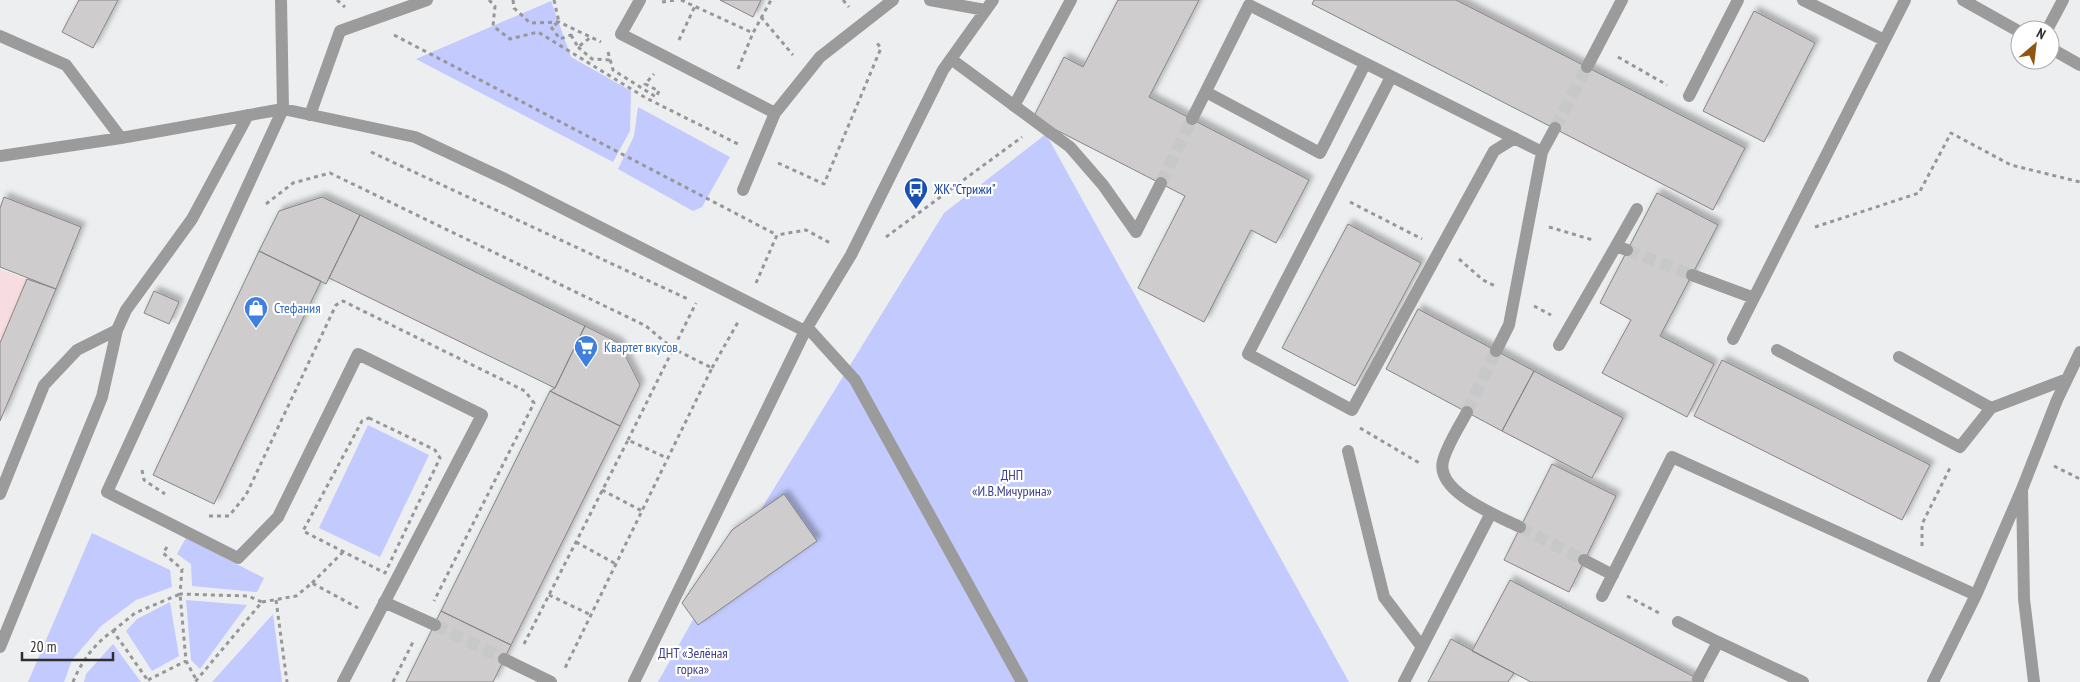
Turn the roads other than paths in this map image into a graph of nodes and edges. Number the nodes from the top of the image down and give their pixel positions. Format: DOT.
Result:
graph roads {
  1 [pos="280,0"];
  2 [pos="427,0"];
  3 [pos="640,0"];
  4 [pos="894,0"];
  5 [pos="930,0"];
  6 [pos="1071,0"];
  7 [pos="1622,0"];
  8 [pos="1738,0"];
  9 [pos="1803,0"];
  10 [pos="1905,0"];
  11 [pos="1963,0"];
  12 [pos="2063,0"];
  13 [pos="1244,3"];
  14 [pos="989,5"];
  15 [pos="2052,20"];
  16 [pos="2010,26"];
  17 [pos="0,36"];
  18 [pos="1884,40"];
  19 [pos="2060,54"];
  20 [pos="951,59"];
  21 [pos="1365,64"];
  22 [pos="2080,65"];
  23 [pos="1587,67"];
  24 [pos="1391,77"];
  25 [pos="1206,92"];
  26 [pos="1689,96"];
  27 [pos="1014,106"];
  28 [pos="283,109"];
  29 [pos="775,113"];
  30 [pos="248,115"];
  31 [pos="310,115"];
  32 [pos="1192,119"];
  33 [pos="1555,128"];
  34 [pos="121,138"];
  35 [pos="1515,138"];
  36 [pos="1542,152"];
  37 [pos="0,156"];
  38 [pos="1161,183"];
  39 [pos="743,190"];
  40 [pos="1637,209"];
  41 [pos="1692,275"];
  42 [pos="1754,298"];
  43 [pos="806,329"];
  44 [pos="117,330"];
  45 [pos="1733,339"];
  46 [pos="1559,345"];
  47 [pos="1777,350"];
  48 [pos="1496,351"];
  49 [pos="2080,352"];
  50 [pos="1899,357"];
  51 [pos="2068,378"];
  52 [pos="1991,408"];
  53 [pos="1466,412"];
  54 [pos="1348,451"];
  55 [pos="2022,489"];
  56 [pos="0,494"];
  57 [pos="1491,513"];
  58 [pos="1520,527"];
  59 [pos="1584,560"];
  60 [pos="1613,574"];
  61 [pos="1605,591"];
  62 [pos="1976,595"];
  63 [pos="384,602"];
  64 [pos="1678,622"];
  65 [pos="435,625"];
  66 [pos="1718,642"];
  67 [pos="1422,647"];
  68 [pos="0,648"];
  69 [pos="509,662"];
  70 [pos="1698,679"];
  71 [pos="343,682"];
  72 [pos="551,682"];
  73 [pos="634,682"];
  74 [pos="1022,682"];
  75 [pos="1404,682"];
  76 [pos="1803,682"];
  77 [pos="1933,682"];
  78 [pos="2034,682"];
  1 -- 28 [label="street"];
  2 -- 31 [label="street"];
  3 -- 29 [label="street"];
  4 -- 29 [label="street"];
  5 -- 14 [label="street"];
  6 -- 27 [label="street"];
  7 -- 23 [label="street"];
  8 -- 26 [label="street"];
  9 -- 18 [label="street"];
  10 -- 18 [label="street"];
  11 -- 16 [label="street"];
  12 -- 15 [label="street"];
  13 -- 21 [label="street"];
  13 -- 25 [label="street"];
  14 -- 20 [label="street"];
  17 -- 34 [label="street"];
  18 -- 42 [label="street"];
  19 -- 22 [label="street"];
  20 -- 27 [label="street"];
  20 -- 43 [label="street"];
  21 -- 24 [label="street"];
  21 -- 25 [label="street"];
  24 -- 35 [label="street"];
  24 -- 35 [label="street"];
  25 -- 32 [label="street"];
  27 -- 38 [label="street"];
  28 -- 30 [label="street"];
  28 -- 31 [label="street"];
  28 -- 63 [label="street"];
  29 -- 39 [label="street"];
  30 -- 34 [label="street"];
  30 -- 44 [label="street"];
  31 -- 43 [label="street"];
  33 -- 36 [label="street"];
  34 -- 37 [label="street"];
  35 -- 36 [label="street"];
  36 -- 48 [label="street"];
  40 -- 46 [label="street"];
  41 -- 42 [label="street"];
  42 -- 45 [label="street"];
  43 -- 73 [label="street"];
  43 -- 74 [label="street"];
  44 -- 56 [label="street"];
  44 -- 68 [label="street"];
  47 -- 52 [label="street"];
  49 -- 51 [label="street"];
  50 -- 52 [label="street"];
  51 -- 52 [label="street"];
  51 -- 55 [label="street"];
  53 -- 57 [label="street"];
  54 -- 67 [label="street"];
  55 -- 62 [label="street"];
  55 -- 78 [label="street"];
  57 -- 58 [label="street"];
  57 -- 67 [label="street"];
  59 -- 60 [label="street"];
  60 -- 61 [label="street"];
  60 -- 62 [label="street"];
  62 -- 77 [label="street"];
  63 -- 65 [label="street"];
  63 -- 71 [label="street"];
  64 -- 66 [label="street"];
  66 -- 70 [label="street"];
  66 -- 76 [label="street"];
  67 -- 75 [label="street"];
  69 -- 72 [label="street"];
}
